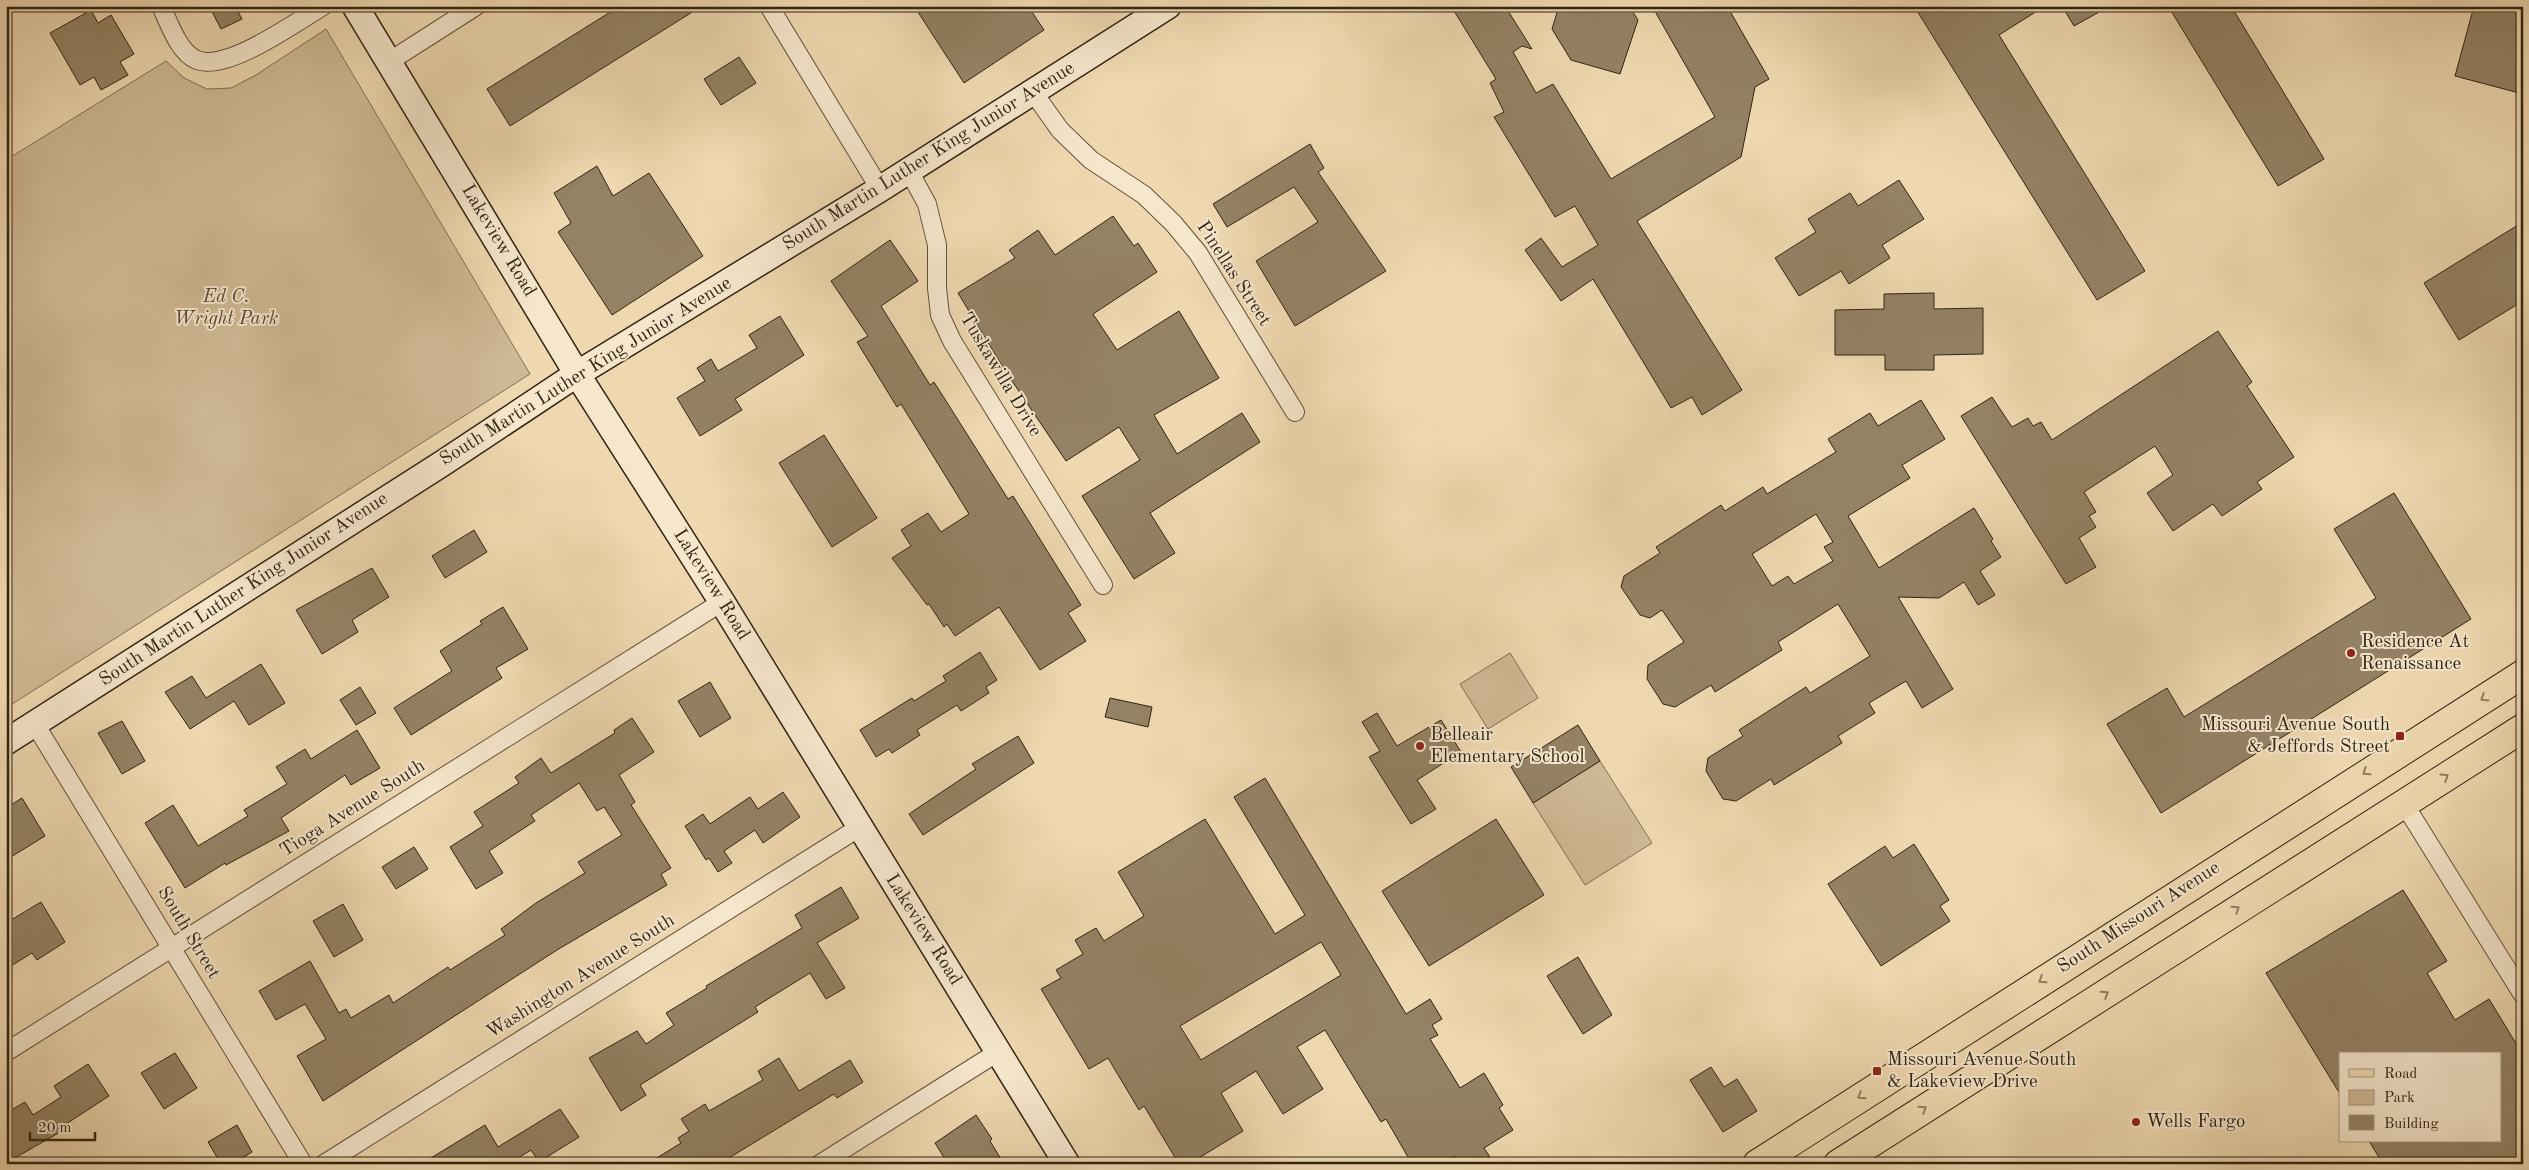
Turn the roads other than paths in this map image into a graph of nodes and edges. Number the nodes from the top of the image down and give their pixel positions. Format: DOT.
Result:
graph roads {
  1 [pos="161,6"];
  2 [pos="323,6"];
  3 [pos="355,6"];
  4 [pos="476,6"];
  5 [pos="769,6"];
  6 [pos="1161,8"];
  7 [pos="390,61"];
  8 [pos="1034,92"];
  9 [pos="909,171"];
  10 [pos="880,189"];
  11 [pos="577,374"];
  12 [pos="1295,412"];
  13 [pos="1102,585"];
  14 [pos="722,602"];
  15 [pos="2523,674"];
  16 [pos="35,724"];
  17 [pos="2523,728"];
  18 [pos="6,742"];
  19 [pos="2403,802"];
  20 [pos="860,827"];
  21 [pos="172,948"];
  22 [pos="2523,995"];
  23 [pos="6,1052"];
  24 [pos="998,1052"];
  25 [pos="303,1164"];
  26 [pos="324,1164"];
  27 [pos="820,1164"];
  28 [pos="1067,1164"];
  29 [pos="1757,1164"];
  30 [pos="1838,1164"];
  1 -- 2 [label="street"];
  3 -- 7 [label="street, Lakeview Road"];
  4 -- 7 [label="street"];
  5 -- 10 [label="street"];
  6 -- 8 [label="street, South Martin Luther King Junior Avenue"];
  7 -- 11 [label="street, Lakeview Road"];
  8 -- 9 [label="street, South Martin Luther King Junior Avenue"];
  8 -- 12 [label="street, Pinellas Street"];
  9 -- 10 [label="street, South Martin Luther King Junior Avenue"];
  9 -- 13 [label="street, Tuskawilla Drive"];
  10 -- 11 [label="street, South Martin Luther King Junior Avenue"];
  11 -- 14 [label="street, Lakeview Road"];
  11 -- 16 [label="street, South Martin Luther King Junior Avenue"];
  14 -- 20 [label="street, Lakeview Road"];
  14 -- 21 [label="street, Tioga Avenue South"];
  15 -- 29 [label="main road, South Missouri Avenue, one-way"];
  16 -- 18 [label="street, South Martin Luther King Junior Avenue"];
  16 -- 21 [label="street, South Street"];
  19 -- 17 [label="main road, one-way"];
  19 -- 22 [label="street"];
  30 -- 19 [label="main road, one-way"];
  20 -- 24 [label="street, Lakeview Road"];
  20 -- 26 [label="street, Washington Avenue South"];
  21 -- 23 [label="street, Tioga Avenue South"];
  21 -- 25 [label="street, South Street"];
  24 -- 27 [label="street"];
  24 -- 28 [label="street, Lakeview Road"];
}
